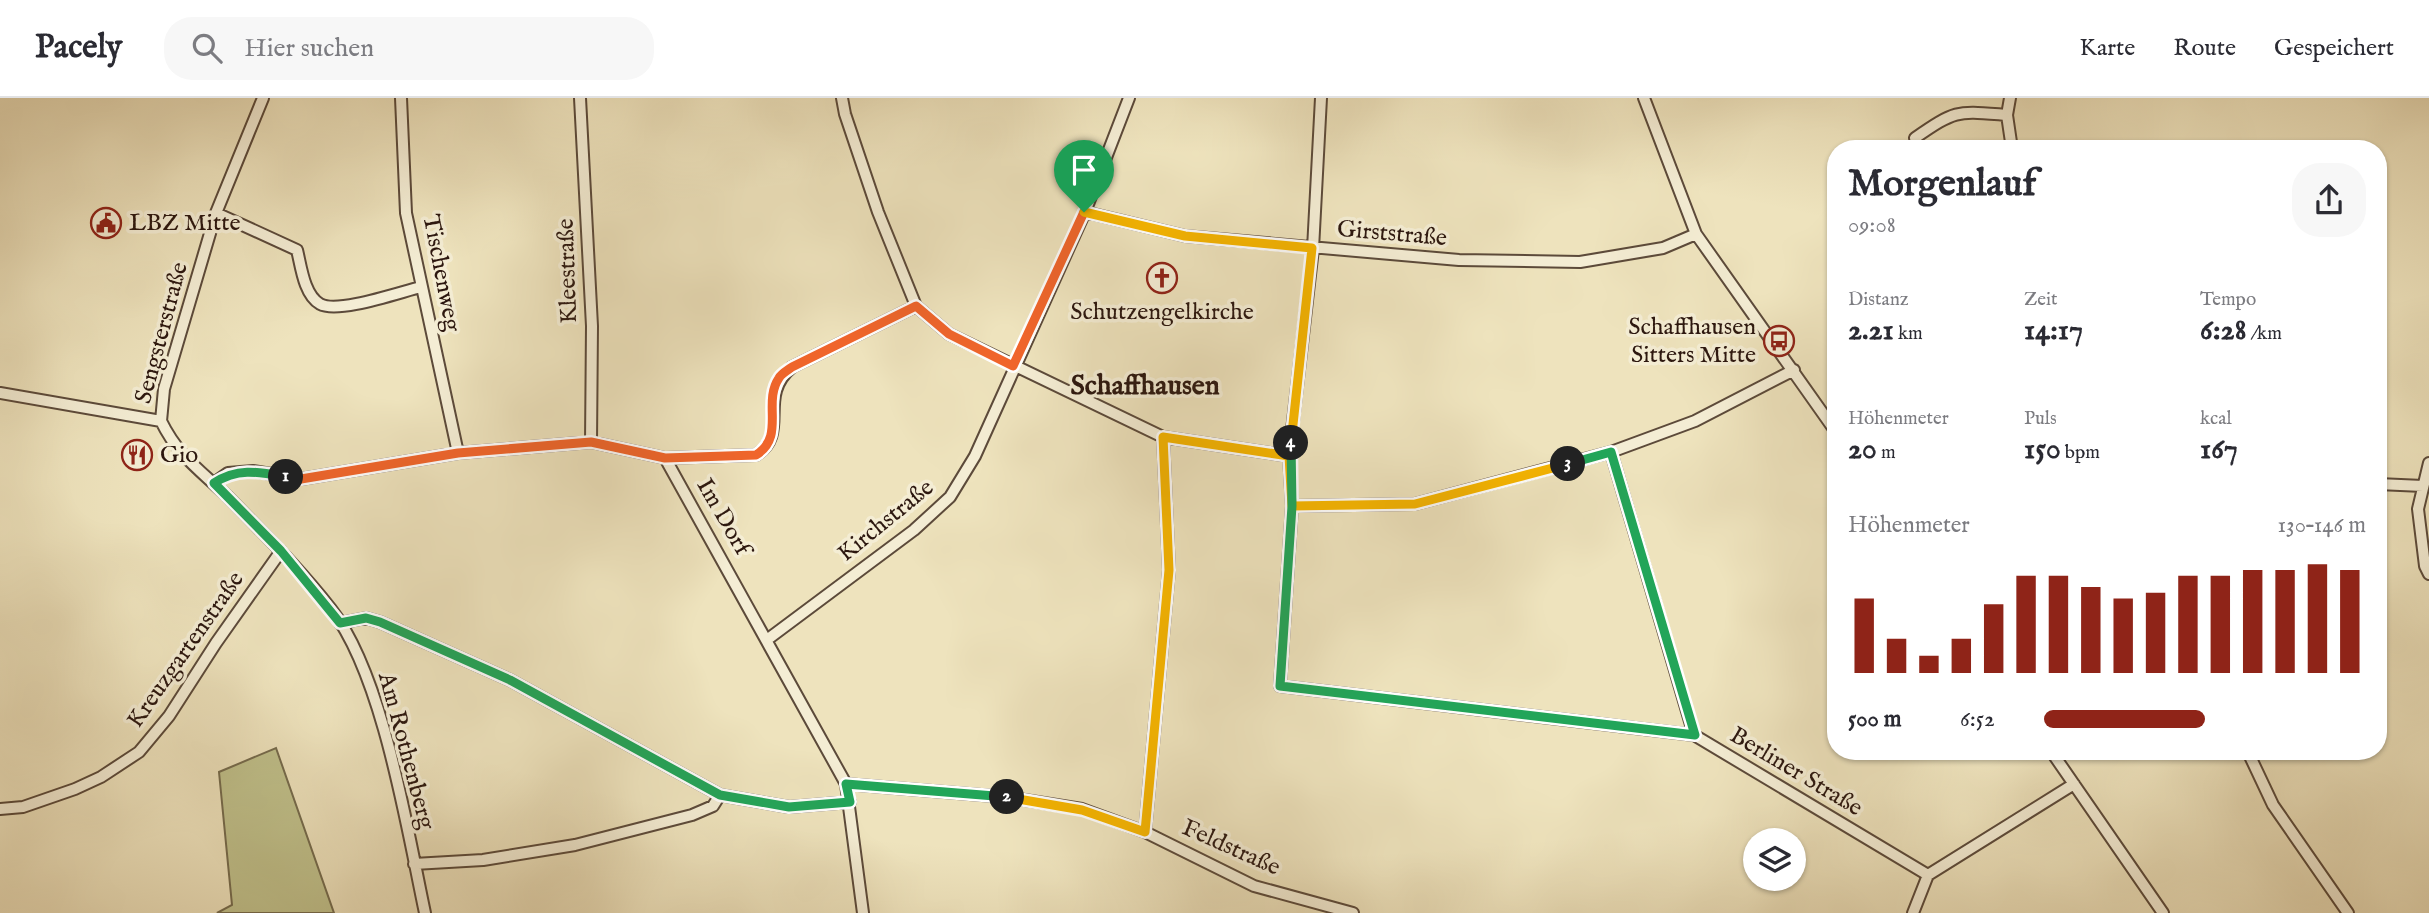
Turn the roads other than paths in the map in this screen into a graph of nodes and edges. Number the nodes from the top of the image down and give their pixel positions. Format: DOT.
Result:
graph roads {
  1 [pos="263,98"];
  2 [pos="401,98"];
  3 [pos="580,98"];
  4 [pos="842,98"];
  5 [pos="1129,98"];
  6 [pos="1321,98"];
  7 [pos="1644,98"];
  8 [pos="2010,98"];
  9 [pos="2007,115"];
  10 [pos="1915,138"];
  11 [pos="2011,140"];
  12 [pos="1084,212"];
  13 [pos="216,213"];
  14 [pos="1696,233"];
  15 [pos="1312,248"];
  16 [pos="421,287"];
  17 [pos="916,306"];
  18 [pos="1013,366"];
  19 [pos="1794,370"];
  20 [pos="0,393"];
  21 [pos="1827,419"];
  22 [pos="161,421"];
  23 [pos="1163,437"];
  24 [pos="591,442"];
  25 [pos="1611,452"];
  26 [pos="458,453"];
  27 [pos="1289,456"];
  28 [pos="665,458"];
  29 [pos="2429,463"];
  30 [pos="214,483"];
  31 [pos="2387,484"];
  32 [pos="2423,486"];
  33 [pos="1292,506"];
  34 [pos="281,551"];
  35 [pos="2429,574"];
  36 [pos="340,623"];
  37 [pos="768,639"];
  38 [pos="1695,735"];
  39 [pos="2057,760"];
  40 [pos="2252,760"];
  41 [pos="846,784"];
  42 [pos="2074,784"];
  43 [pos="720,795"];
  44 [pos="850,802"];
  45 [pos="0,809"];
  46 [pos="1145,832"];
  47 [pos="414,863"];
  48 [pos="1928,875"];
  49 [pos="425,913"];
  50 [pos="863,913"];
  51 [pos="1350,913"];
  52 [pos="1913,913"];
  53 [pos="2163,913"];
  54 [pos="2348,913"];
  1 -- 13 [label="street, Sengsterstraße"];
  2 -- 16 [label="street, Tischenweg"];
  3 -- 24 [label="street, Kleestraße"];
  4 -- 17 [label="street"];
  5 -- 12 [label="street, Kirchstraße"];
  6 -- 15 [label="street, Berliner Straße"];
  7 -- 14 [label="street"];
  8 -- 9 [label="street"];
  9 -- 10 [label="street"];
  9 -- 11 [label="street"];
  12 -- 15 [label="street, Girststraße"];
  12 -- 18 [label="street, Kirchstraße"];
  13 -- 16 [label="street"];
  13 -- 22 [label="street, Sengsterstraße"];
  14 -- 15 [label="street, Girststraße"];
  14 -- 19 [label="street"];
  15 -- 27 [label="street, Berliner Straße"];
  16 -- 26 [label="street, Tischenweg"];
  17 -- 18 [label="street"];
  17 -- 28 [label="street"];
  18 -- 23 [label="street"];
  18 -- 37 [label="street, Kirchstraße"];
  19 -- 21 [label="street"];
  19 -- 25 [label="street"];
  20 -- 22 [label="street"];
  22 -- 30 [label="street, Am Rothenberg"];
  23 -- 27 [label="street"];
  23 -- 46 [label="street"];
  24 -- 26 [label="street"];
  24 -- 28 [label="street"];
  25 -- 33 [label="street"];
  25 -- 38 [label="street"];
  26 -- 30 [label="street"];
  27 -- 33 [label="street, Berliner Straße"];
  28 -- 37 [label="street, Im Dorf"];
  29 -- 32 [label="street"];
  30 -- 34 [label="street, Am Rothenberg"];
  31 -- 32 [label="street"];
  32 -- 35 [label="street"];
  33 -- 38 [label="street, Berliner Straße"];
  34 -- 36 [label="street, Am Rothenberg"];
  34 -- 45 [label="street, Kreuzgartenstraße"];
  36 -- 43 [label="street"];
  36 -- 47 [label="street, Am Rothenberg"];
  37 -- 41 [label="street, Im Dorf"];
  38 -- 48 [label="street, Berliner Straße"];
  39 -- 42 [label="street"];
  40 -- 54 [label="street"];
  41 -- 44 [label="street, Im Dorf"];
  41 -- 46 [label="street, Feldstraße"];
  42 -- 48 [label="street"];
  42 -- 53 [label="street"];
  43 -- 44 [label="street"];
  43 -- 47 [label="street"];
  44 -- 50 [label="street, Im Dorf"];
  46 -- 51 [label="street, Feldstraße"];
  47 -- 49 [label="street, Am Rothenberg"];
  48 -- 52 [label="street"];
}
